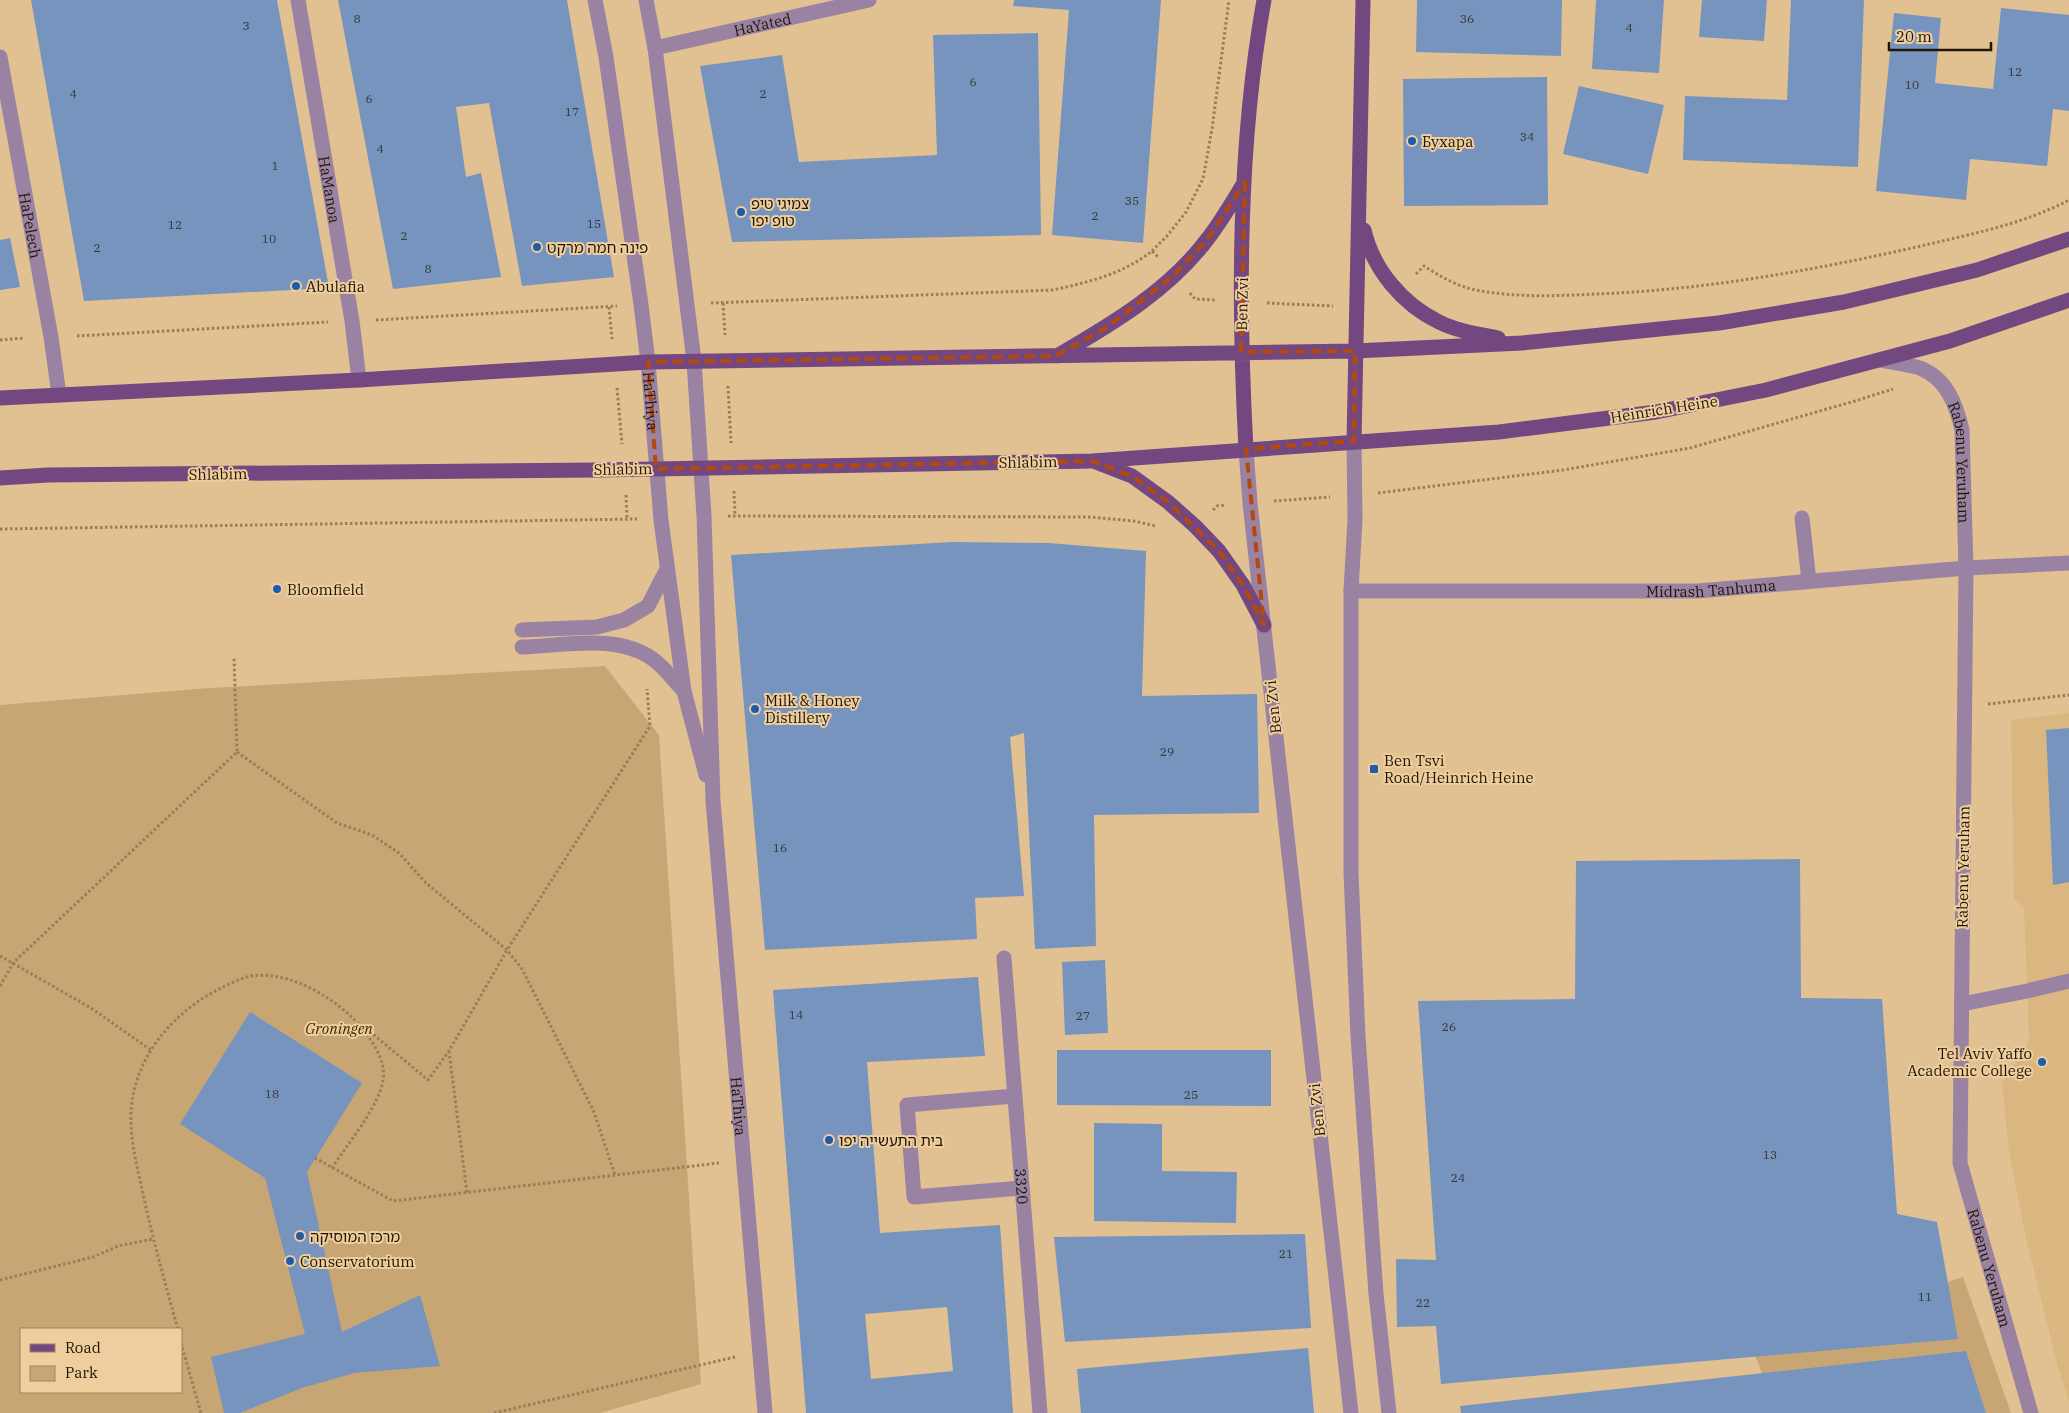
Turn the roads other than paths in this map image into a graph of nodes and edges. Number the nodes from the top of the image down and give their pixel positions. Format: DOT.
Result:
graph roads {
  1 [pos="298,0"];
  2 [pos="596,0"];
  3 [pos="646,0"];
  4 [pos="869,0"];
  5 [pos="1264,0"];
  6 [pos="1365,4"];
  7 [pos="655,48"];
  8 [pos="0,57"];
  9 [pos="1245,182"];
  10 [pos="1360,214"];
  11 [pos="2069,239"];
  12 [pos="2069,300"];
  13 [pos="1522,342"];
  14 [pos="1355,351"];
  15 [pos="1241,352"];
  16 [pos="1055,356"];
  17 [pos="1881,360"];
  18 [pos="694,361"];
  19 [pos="648,362"];
  20 [pos="359,380"];
  21 [pos="59,394"];
  22 [pos="0,398"];
  23 [pos="1354,442"];
  24 [pos="1246,449"];
  25 [pos="1092,461"];
  26 [pos="701,467"];
  27 [pos="656,469"];
  28 [pos="0,478"];
  29 [pos="1802,518"];
  30 [pos="2069,563"];
  31 [pos="1966,568"];
  32 [pos="667,569"];
  33 [pos="1809,581"];
  34 [pos="1351,591"];
  35 [pos="1264,624"];
  36 [pos="522,630"];
  37 [pos="522,647"];
  38 [pos="684,691"];
  39 [pos="713,801"];
  40 [pos="1004,958"];
  41 [pos="2069,981"];
  42 [pos="1962,1004"];
  43 [pos="1015,1096"];
  44 [pos="1022,1188"];
  45 [pos="765,1413"];
  46 [pos="1040,1413"];
  47 [pos="1351,1413"];
  48 [pos="1389,1413"];
  49 [pos="2031,1413"];
  1 -- 20 [label="street, HaManoa"];
  2 -- 19 [label="street, HaThiya"];
  3 -- 7 [label="street, HaThiya"];
  4 -- 7 [label="street, HaYated"];
  5 -- 9 [label="main road, Ben Zvi"];
  6 -- 10 [label="main road"];
  7 -- 18 [label="street, HaThiya"];
  8 -- 21 [label="street, HaPelech"];
  9 -- 15 [label="main road, Ben Zvi"];
  9 -- 16 [label="main road"];
  10 -- 13 [label="main road"];
  10 -- 14 [label="main road"];
  11 -- 13 [label="main road"];
  12 -- 17 [label="main road, Heinrich Heine"];
  13 -- 14 [label="main road"];
  14 -- 15 [label="main road"];
  14 -- 23 [label="main road"];
  15 -- 16 [label="main road"];
  15 -- 24 [label="main road, Ben Zvi"];
  16 -- 18 [label="main road"];
  17 -- 23 [label="main road, Heinrich Heine"];
  17 -- 31 [label="street, Rabenu Yeruham"];
  18 -- 19 [label="main road"];
  18 -- 26 [label="street, HaThiya"];
  19 -- 20 [label="main road"];
  19 -- 27 [label="street, HaThiya"];
  20 -- 21 [label="main road"];
  21 -- 22 [label="main road"];
  23 -- 24 [label="main road, Heinrich Heine"];
  23 -- 34 [label="street"];
  24 -- 25 [label="main road, Shlabim"];
  24 -- 35 [label="street, Ben Zvi"];
  25 -- 26 [label="main road, Shlabim"];
  25 -- 35 [label="main road"];
  26 -- 27 [label="main road, Shlabim"];
  26 -- 39 [label="street, HaThiya"];
  27 -- 28 [label="main road, Shlabim"];
  27 -- 32 [label="street, HaThiya"];
  29 -- 33 [label="street"];
  30 -- 31 [label="street, Midrash Tanhuma"];
  31 -- 33 [label="street, Midrash Tanhuma"];
  31 -- 42 [label="street, Rabenu Yeruham"];
  32 -- 36 [label="street"];
  32 -- 38 [label="street, HaThiya"];
  33 -- 34 [label="street, Midrash Tanhuma"];
  34 -- 48 [label="street"];
  35 -- 47 [label="street, Ben Zvi"];
  37 -- 38 [label="street"];
  38 -- 39 [label="street, HaThiya"];
  39 -- 45 [label="street, HaThiya"];
  40 -- 43 [label="street, 3320"];
  41 -- 42 [label="street"];
  42 -- 49 [label="street, Rabenu Yeruham"];
  43 -- 44 [label="street, 3320"];
  43 -- 44 [label="street"];
  44 -- 46 [label="street, 3320"];
}
